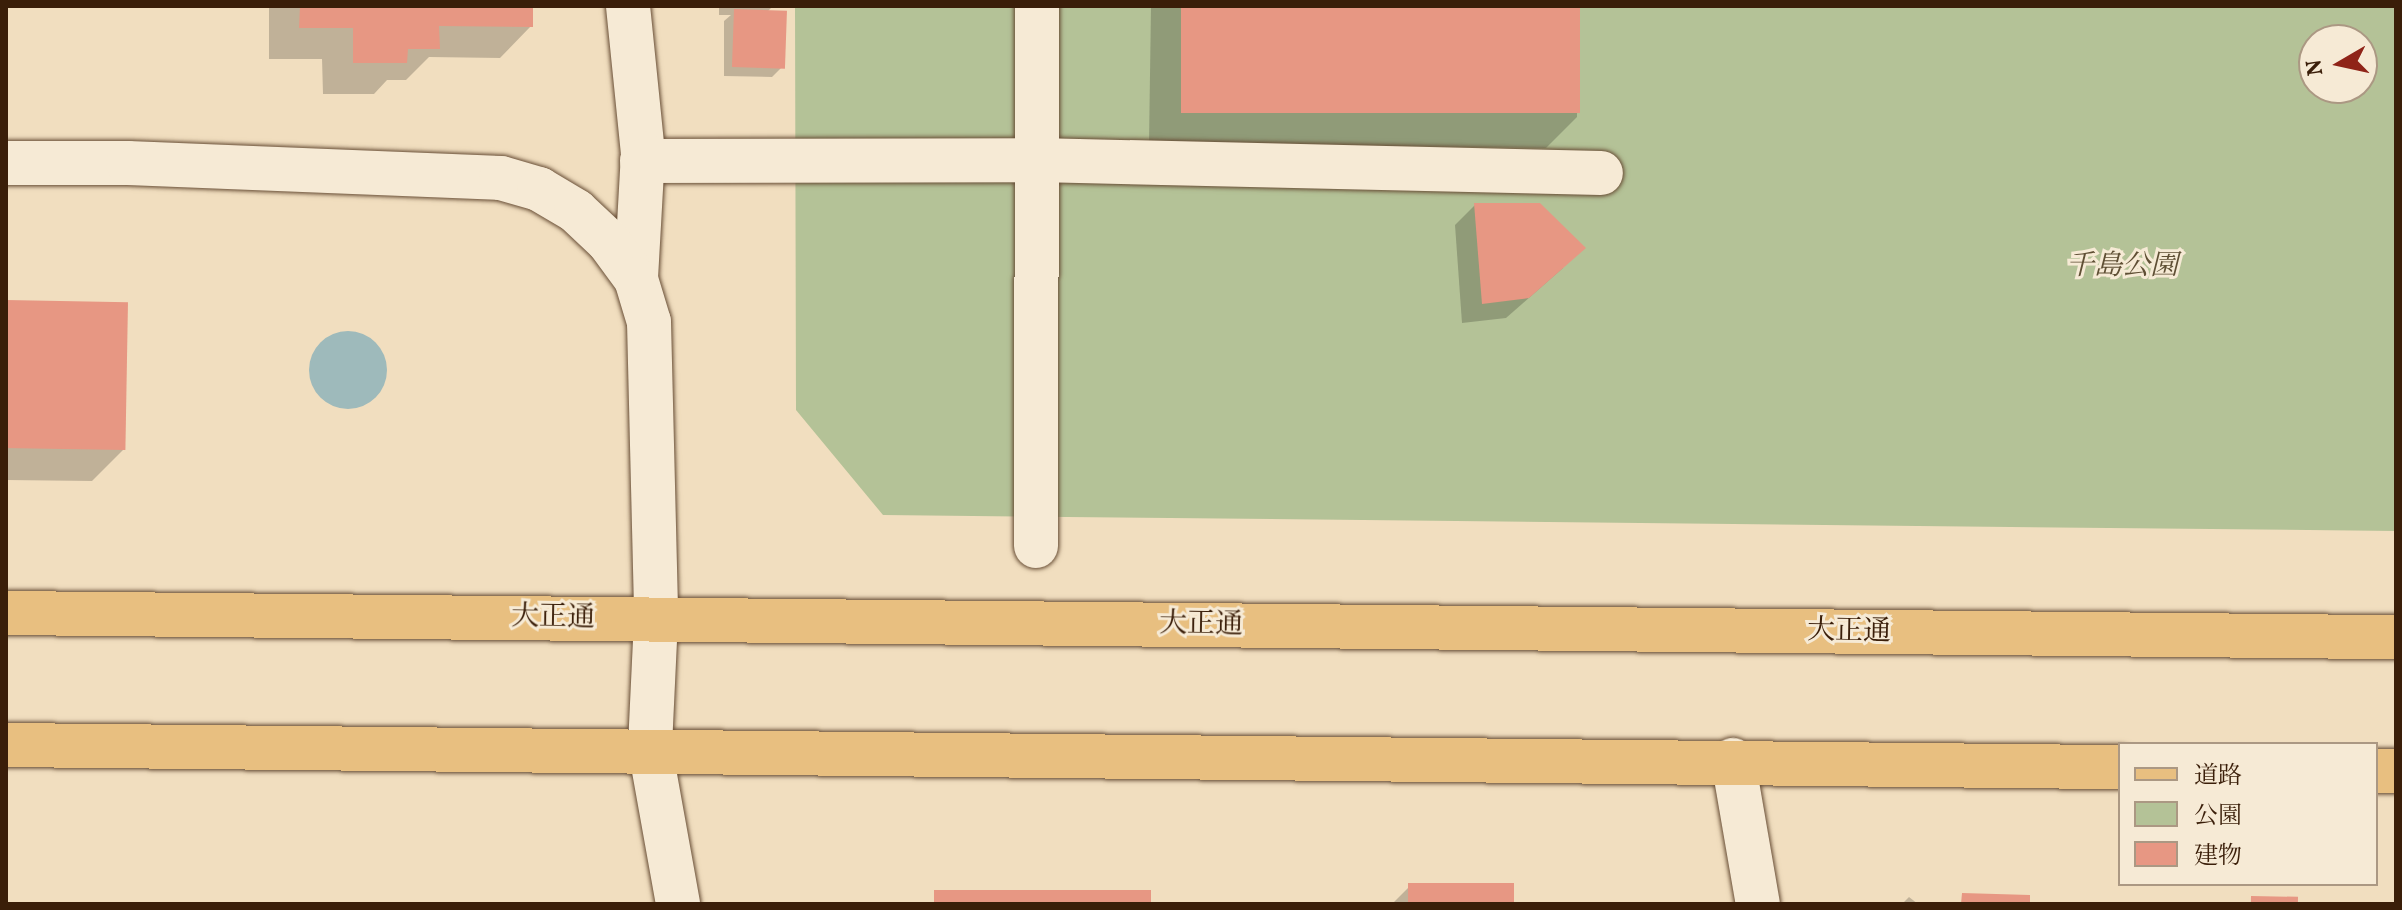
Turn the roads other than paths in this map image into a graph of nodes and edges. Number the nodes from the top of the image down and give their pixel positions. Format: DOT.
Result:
graph roads {
  1 [pos="628,6"];
  2 [pos="1037,6"];
  3 [pos="1037,160"];
  4 [pos="642,161"];
  5 [pos="6,163"];
  6 [pos="1601,173"];
  7 [pos="636,279"];
  8 [pos="1036,546"];
  9 [pos="6,613"];
  10 [pos="656,619"];
  11 [pos="2396,637"];
  12 [pos="6,745"];
  13 [pos="650,748"];
  14 [pos="1733,760"];
  15 [pos="2118,767"];
  16 [pos="678,904"];
  17 [pos="1758,904"];
  1 -- 4 [label="street"];
  2 -- 3 [label="street"];
  3 -- 4 [label="street"];
  3 -- 6 [label="street"];
  3 -- 8 [label="street"];
  4 -- 7 [label="street"];
  5 -- 7 [label="street"];
  7 -- 10 [label="street"];
  9 -- 10 [label="main road, 大正通"];
  10 -- 11 [label="main road, 大正通"];
  10 -- 13 [label="street"];
  12 -- 13 [label="main road"];
  13 -- 14 [label="main road"];
  13 -- 16 [label="street"];
  14 -- 15 [label="main road"];
  14 -- 17 [label="street"];
}
